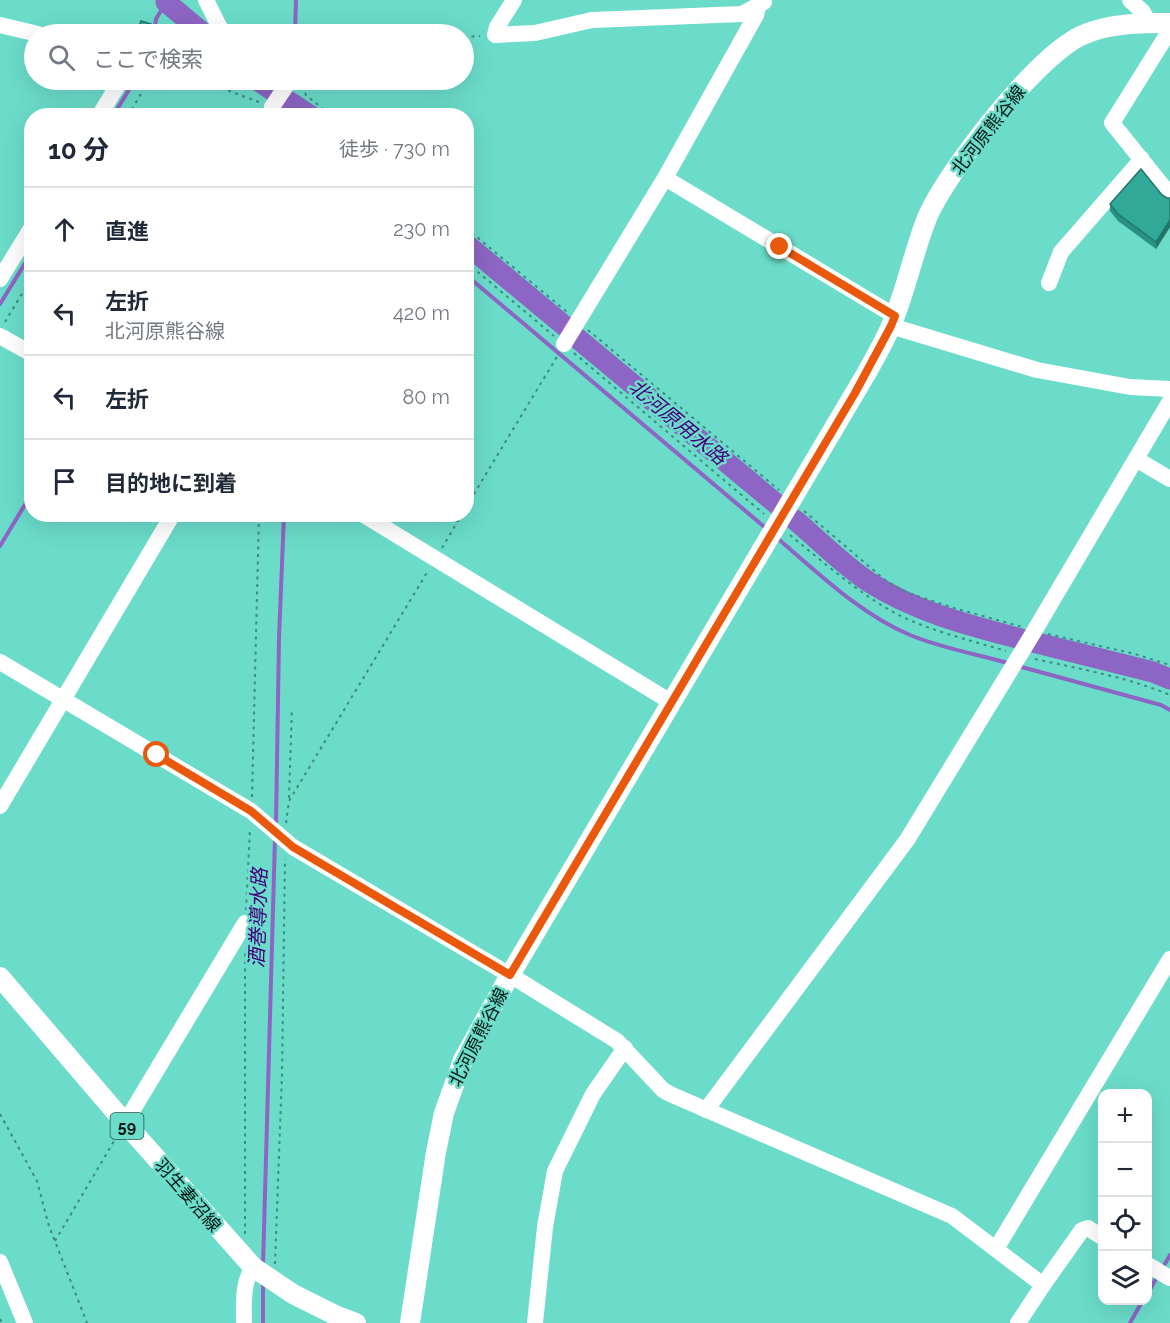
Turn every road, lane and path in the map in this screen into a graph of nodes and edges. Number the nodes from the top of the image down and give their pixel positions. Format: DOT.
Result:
graph roads {
  1 [pos="206,0"];
  2 [pos="514,0"];
  3 [pos="1130,0"];
  4 [pos="763,3"];
  5 [pos="1149,23"];
  6 [pos="1170,23"];
  7 [pos="218,24"];
  8 [pos="0,25"];
  9 [pos="24,31"];
  10 [pos="495,35"];
  11 [pos="474,36"];
  12 [pos="115,90"];
  13 [pos="143,90"];
  14 [pos="227,90"];
  15 [pos="284,90"];
  16 [pos="298,90"];
  17 [pos="272,107"];
  18 [pos="104,108"];
  19 [pos="133,108"];
  20 [pos="322,108"];
  21 [pos="1142,159"];
  22 [pos="665,178"];
  23 [pos="1170,195"];
  24 [pos="24,240"];
  25 [pos="0,279"];
  26 [pos="1049,283"];
  27 [pos="24,290"];
  28 [pos="893,321"];
  29 [pos="0,330"];
  30 [pos="0,336"];
  31 [pos="564,344"];
  32 [pos="24,350"];
  33 [pos="1170,389"];
  34 [pos="1170,401"];
  35 [pos="1136,459"];
  36 [pos="1170,479"];
  37 [pos="474,494"];
  38 [pos="168,522"];
  39 [pos="258,522"];
  40 [pos="375,522"];
  41 [pos="457,522"];
  42 [pos="435,560"];
  43 [pos="0,662"];
  44 [pos="63,699"];
  45 [pos="671,702"];
  46 [pos="292,708"];
  47 [pos="289,801"];
  48 [pos="0,806"];
  49 [pos="251,811"];
  50 [pos="278,834"];
  51 [pos="245,923"];
  52 [pos="1170,959"];
  53 [pos="510,975"];
  54 [pos="0,977"];
  55 [pos="626,1048"];
  56 [pos="706,1110"];
  57 [pos="0,1114"];
  58 [pos="125,1123"];
  59 [pos="1098,1234"];
  60 [pos="55,1241"];
  61 [pos="996,1249"];
  62 [pos="237,1251"];
  63 [pos="0,1262"];
  64 [pos="1152,1267"];
  65 [pos="264,1274"];
  66 [pos="1170,1278"];
  67 [pos="1043,1285"];
  68 [pos="0,1318"];
  69 [pos="2,1323"];
  70 [pos="25,1323"];
  71 [pos="87,1323"];
  72 [pos="244,1323"];
  73 [pos="356,1323"];
  74 [pos="410,1323"];
  75 [pos="535,1323"];
  76 [pos="1018,1323"];
  1 -- 7 [label="street"];
  2 -- 10 [label="street"];
  3 -- 5 [label="street"];
  4 -- 10 [label="street"];
  4 -- 22 [label="street"];
  5 -- 6 [label="main road, 北河原熊谷線"];
  5 -- 28 [label="main road, 北河原熊谷線"];
  6 -- 21 [label="street"];
  8 -- 9 [label="street"];
  10 -- 11 [label="path"];
  12 -- 18 [label="street"];
  13 -- 19 [label="path"];
  14 -- 17 [label="path"];
  15 -- 17 [label="street"];
  16 -- 20 [label="path"];
  21 -- 23 [label="street"];
  21 -- 26 [label="street"];
  22 -- 28 [label="street"];
  22 -- 31 [label="street"];
  24 -- 25 [label="street"];
  27 -- 29 [label="path"];
  28 -- 33 [label="street"];
  28 -- 45 [label="main road, 北河原熊谷線"];
  30 -- 32 [label="street"];
  31 -- 37 [label="path"];
  34 -- 35 [label="street"];
  35 -- 36 [label="street"];
  35 -- 56 [label="street"];
  38 -- 44 [label="street"];
  39 -- 49 [label="path"];
  40 -- 42 [label="street"];
  41 -- 42 [label="path"];
  42 -- 45 [label="street"];
  42 -- 47 [label="path"];
  43 -- 44 [label="street"];
  44 -- 48 [label="street"];
  44 -- 49 [label="street"];
  45 -- 53 [label="main road, 北河原熊谷線"];
  46 -- 47 [label="path"];
  47 -- 50 [label="path"];
  49 -- 50 [label="street"];
  49 -- 51 [label="path"];
  50 -- 53 [label="street"];
  50 -- 65 [label="path"];
  51 -- 58 [label="street"];
  51 -- 62 [label="path"];
  52 -- 61 [label="street"];
  53 -- 55 [label="street"];
  53 -- 74 [label="main road, 北河原熊谷線"];
  54 -- 58 [label="main road, 羽生妻沼線 / 59"];
  55 -- 56 [label="street"];
  55 -- 75 [label="street"];
  56 -- 61 [label="street"];
  57 -- 60 [label="path"];
  58 -- 60 [label="path"];
  58 -- 62 [label="main road, 羽生妻沼線 / 59"];
  59 -- 67 [label="street"];
  60 -- 71 [label="path"];
  61 -- 67 [label="street"];
  62 -- 65 [label="main road, 羽生妻沼線 / 59"];
  63 -- 70 [label="street"];
  64 -- 66 [label="street"];
  65 -- 72 [label="street"];
  65 -- 73 [label="main road, 羽生妻沼線 / 59"];
  67 -- 76 [label="street"];
  68 -- 69 [label="path"];
}
